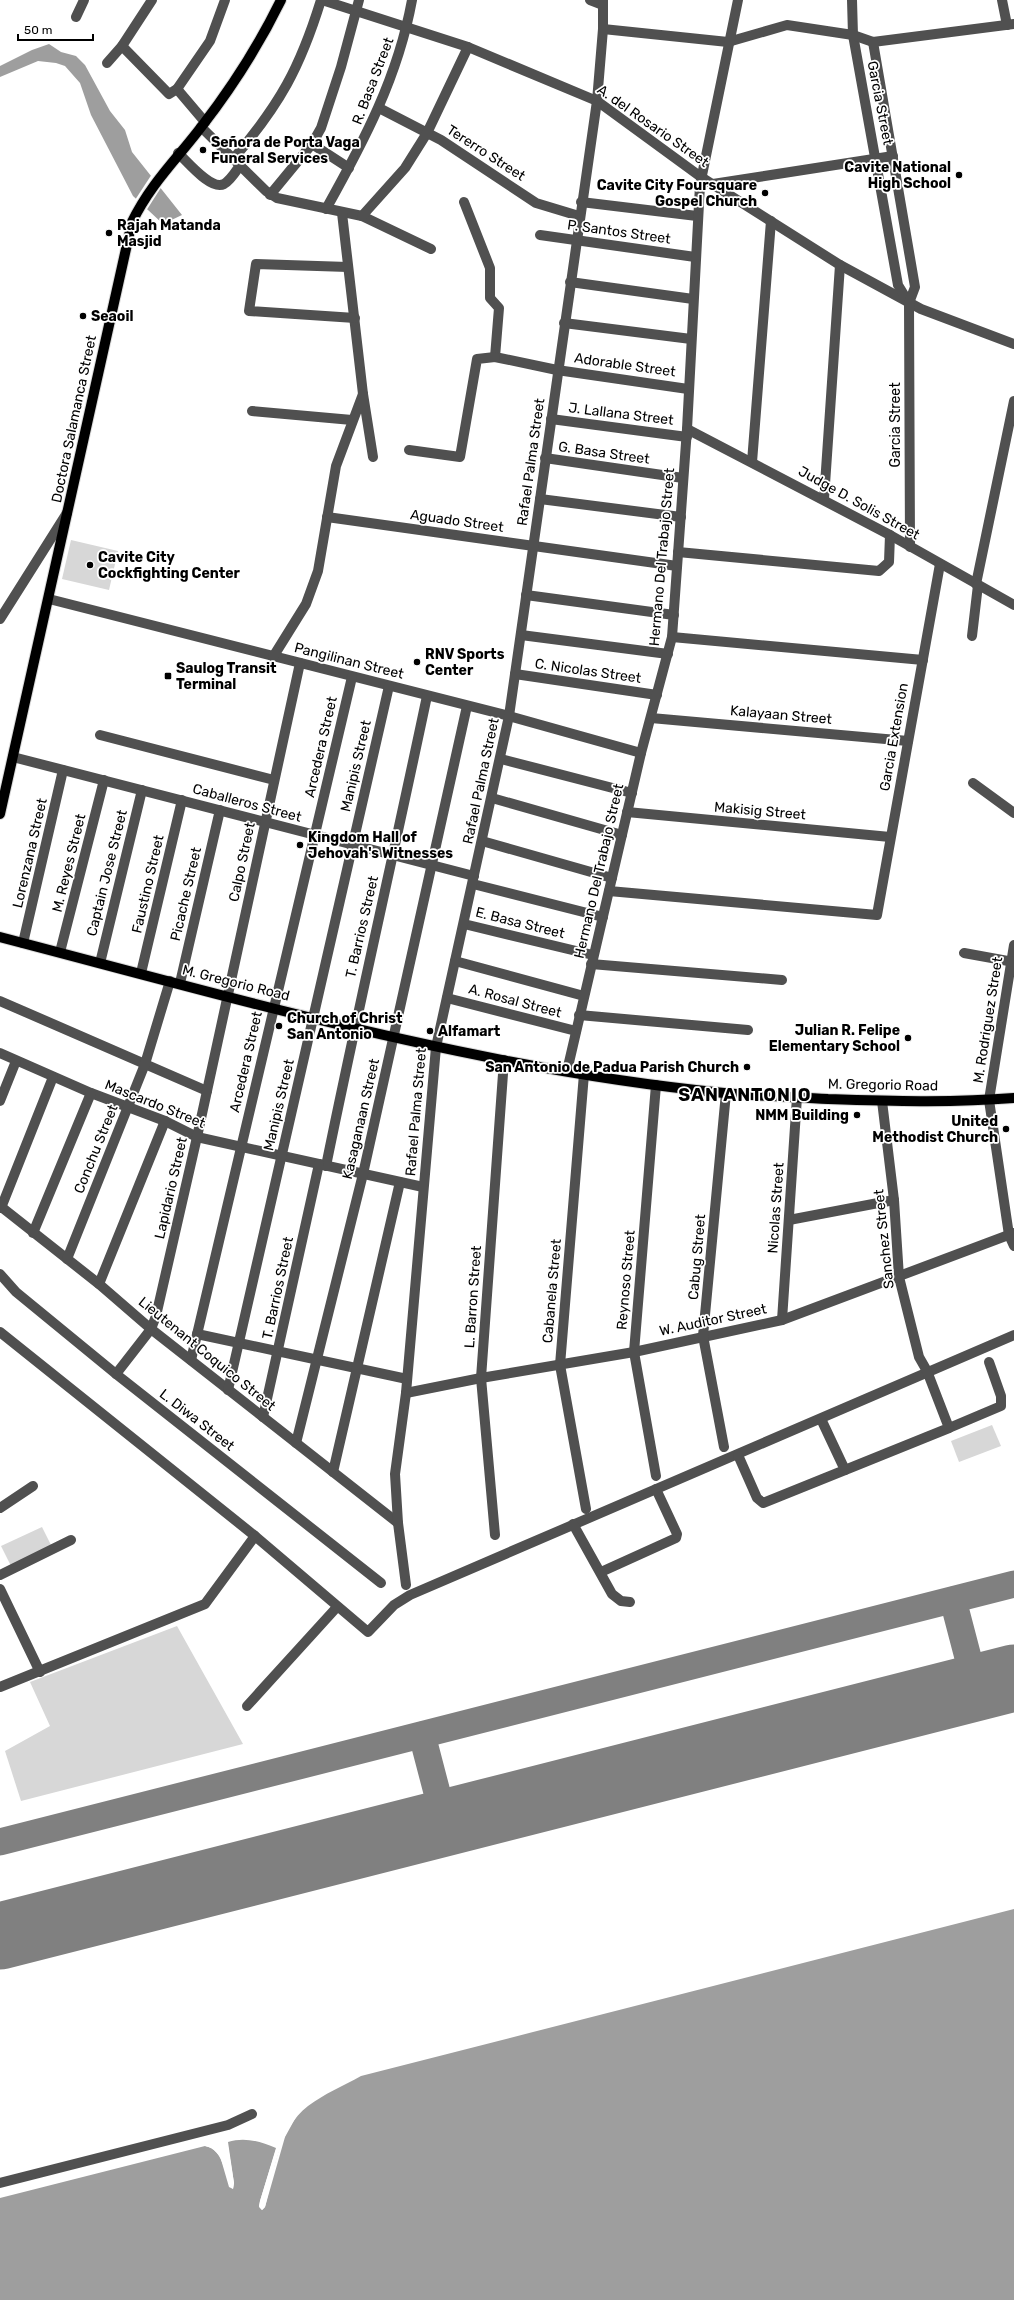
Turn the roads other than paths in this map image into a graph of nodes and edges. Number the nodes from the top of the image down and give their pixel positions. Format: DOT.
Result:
graph roads {
  1 [pos="84,0"];
  2 [pos="152,0"];
  3 [pos="225,0"];
  4 [pos="281,0"];
  5 [pos="322,0"];
  6 [pos="359,0"];
  7 [pos="412,0"];
  8 [pos="590,0"];
  9 [pos="738,0"];
  10 [pos="852,0"];
  11 [pos="1002,0"];
  12 [pos="603,3"];
  13 [pos="356,11"];
  14 [pos="76,17"];
  15 [pos="1010,25"];
  16 [pos="407,26"];
  17 [pos="603,29"];
  18 [pos="853,35"];
  19 [pos="728,42"];
  20 [pos="873,42"];
  21 [pos="122,46"];
  22 [pos="468,47"];
  23 [pos="107,63"];
  24 [pos="177,89"];
  25 [pos="597,101"];
  26 [pos="379,108"];
  27 [pos="204,124"];
  28 [pos="427,133"];
  29 [pos="312,144"];
  30 [pos="178,153"];
  31 [pos="893,156"];
  32 [pos="876,159"];
  33 [pos="237,161"];
  34 [pos="349,168"];
  35 [pos="701,177"];
  36 [pos="713,184"];
  37 [pos="270,195"];
  38 [pos="464,202"];
  39 [pos="581,202"];
  40 [pos="326,209"];
  41 [pos="342,213"];
  42 [pos="362,216"];
  43 [pos="579,216"];
  44 [pos="697,216"];
  45 [pos="771,221"];
  46 [pos="540,235"];
  47 [pos="575,241"];
  48 [pos="431,249"];
  49 [pos="695,257"];
  50 [pos="840,265"];
  51 [pos="348,267"];
  52 [pos="570,282"];
  53 [pos="693,299"];
  54 [pos="909,303"];
  55 [pos="356,318"];
  56 [pos="564,323"];
  57 [pos="691,339"];
  58 [pos="1014,344"];
  59 [pos="495,357"];
  60 [pos="557,370"];
  61 [pos="688,388"];
  62 [pos="363,394"];
  63 [pos="1014,401"];
  64 [pos="252,411"];
  65 [pos="551,419"];
  66 [pos="352,420"];
  67 [pos="687,433"];
  68 [pos="409,450"];
  69 [pos="373,457"];
  70 [pos="545,458"];
  71 [pos="752,462"];
  72 [pos="683,478"];
  73 [pos="540,499"];
  74 [pos="824,499"];
  75 [pos="70,508"];
  76 [pos="327,517"];
  77 [pos="681,517"];
  78 [pos="890,535"];
  79 [pos="534,546"];
  80 [pos="910,547"];
  81 [pos="678,552"];
  82 [pos="940,564"];
  83 [pos="677,566"];
  84 [pos="977,585"];
  85 [pos="526,595"];
  86 [pos="49,599"];
  87 [pos="1014,605"];
  88 [pos="674,615"];
  89 [pos="0,619"];
  90 [pos="521,635"];
  91 [pos="972,636"];
  92 [pos="672,637"];
  93 [pos="668,654"];
  94 [pos="274,657"];
  95 [pos="923,660"];
  96 [pos="300,664"];
  97 [pos="515,674"];
  98 [pos="352,677"];
  99 [pos="389,686"];
  100 [pos="657,695"];
  101 [pos="427,696"];
  102 [pos="467,706"];
  103 [pos="509,716"];
  104 [pos="651,718"];
  105 [pos="100,735"];
  106 [pos="908,741"];
  107 [pos="641,753"];
  108 [pos="13,757"];
  109 [pos="501,759"];
  110 [pos="63,770"];
  111 [pos="104,780"];
  112 [pos="274,780"];
  113 [pos="973,783"];
  114 [pos="142,790"];
  115 [pos="632,793"];
  116 [pos="492,798"];
  117 [pos="182,800"];
  118 [pos="220,810"];
  119 [pos="627,812"];
  120 [pos="1014,813"];
  121 [pos="0,814"];
  122 [pos="265,822"];
  123 [pos="315,835"];
  124 [pos="622,835"];
  125 [pos="890,837"];
  126 [pos="482,841"];
  127 [pos="352,844"];
  128 [pos="394,855"];
  129 [pos="432,865"];
  130 [pos="612,878"];
  131 [pos="474,880"];
  132 [pos="608,891"];
  133 [pos="602,917"];
  134 [pos="464,924"];
  135 [pos="0,937"];
  136 [pos="23,943"];
  137 [pos="1014,945"];
  138 [pos="60,952"];
  139 [pos="964,953"];
  140 [pos="592,960"];
  141 [pos="455,961"];
  142 [pos="1013,961"];
  143 [pos="100,963"];
  144 [pos="141,973"];
  145 [pos="782,980"];
  146 [pos="175,982"];
  147 [pos="227,996"];
  148 [pos="584,996"];
  149 [pos="447,998"];
  150 [pos="0,1001"];
  151 [pos="274,1007"];
  152 [pos="579,1015"];
  153 [pos="313,1017"];
  154 [pos="354,1027"];
  155 [pos="748,1030"];
  156 [pos="576,1031"];
  157 [pos="394,1036"];
  158 [pos="436,1047"];
  159 [pos="0,1053"];
  160 [pos="504,1060"];
  161 [pos="16,1061"];
  162 [pos="145,1064"];
  163 [pos="567,1071"];
  164 [pos="584,1074"];
  165 [pos="53,1076"];
  166 [pos="656,1085"];
  167 [pos="207,1091"];
  168 [pos="91,1093"];
  169 [pos="726,1093"];
  170 [pos="797,1097"];
  171 [pos="1014,1098"];
  172 [pos="989,1100"];
  173 [pos="0,1101"];
  174 [pos="882,1101"];
  175 [pos="128,1107"];
  176 [pos="165,1121"];
  177 [pos="197,1137"];
  178 [pos="241,1147"];
  179 [pos="282,1156"];
  180 [pos="322,1165"];
  181 [pos="363,1174"];
  182 [pos="400,1182"];
  183 [pos="423,1187"];
  184 [pos="894,1200"];
  185 [pos="1,1207"];
  186 [pos="789,1220"];
  187 [pos="33,1233"];
  188 [pos="1011,1234"];
  189 [pos="1014,1246"];
  190 [pos="66,1259"];
  191 [pos="0,1274"];
  192 [pos="899,1277"];
  193 [pos="99,1284"];
  194 [pos="782,1320"];
  195 [pos="151,1329"];
  196 [pos="0,1332"];
  197 [pos="197,1334"];
  198 [pos="1014,1334"];
  199 [pos="704,1336"];
  200 [pos="240,1343"];
  201 [pos="279,1351"];
  202 [pos="634,1352"];
  203 [pos="191,1360"];
  204 [pos="318,1360"];
  205 [pos="989,1362"];
  206 [pos="560,1365"];
  207 [pos="358,1368"];
  208 [pos="927,1371"];
  209 [pos="116,1374"];
  210 [pos="481,1378"];
  211 [pos="407,1379"];
  212 [pos="228,1390"];
  213 [pos="406,1393"];
  214 [pos="263,1417"];
  215 [pos="821,1419"];
  216 [pos="949,1428"];
  217 [pos="296,1443"];
  218 [pos="724,1446"];
  219 [pos="738,1454"];
  220 [pos="845,1470"];
  221 [pos="333,1472"];
  222 [pos="656,1476"];
  223 [pos="33,1486"];
  224 [pos="656,1489"];
  225 [pos="0,1508"];
  226 [pos="586,1509"];
  227 [pos="398,1523"];
  228 [pos="573,1524"];
  229 [pos="495,1535"];
  230 [pos="254,1536"];
  231 [pos="71,1540"];
  232 [pos="601,1572"];
  233 [pos="0,1575"];
  234 [pos="380,1583"];
  235 [pos="406,1585"];
  236 [pos="0,1589"];
  237 [pos="630,1602"];
  238 [pos="337,1606"];
  239 [pos="40,1672"];
  240 [pos="0,1687"];
  241 [pos="248,1706"];
  242 [pos="252,2114"];
  243 [pos="0,2183"];
  1 -- 14 [label="street"];
  2 -- 21 [label="street"];
  3 -- 24 [label="street"];
  4 -- 27 [label="main road, Doctora Salamanca Street"];
  5 -- 13 [label="street, A. del Rosario Street"];
  5 -- 33 [label="street"];
  6 -- 13 [label="street"];
  7 -- 16 [label="street, R. Basa Street"];
  8 -- 12 [label="street"];
  9 -- 19 [label="street, Hermano Del Trabajo Street"];
  10 -- 18 [label="street, Garcia Street"];
  11 -- 15 [label="street"];
  12 -- 17 [label="street, Rafael Palma Street"];
  13 -- 16 [label="street, A. del Rosario Street"];
  13 -- 29 [label="street"];
  15 -- 20 [label="street"];
  16 -- 22 [label="street, A. del Rosario Street"];
  16 -- 26 [label="street, R. Basa Street"];
  17 -- 19 [label="street"];
  17 -- 25 [label="street, Rafael Palma Street"];
  18 -- 19 [label="street"];
  18 -- 20 [label="street"];
  18 -- 32 [label="street, Garcia Street"];
  19 -- 35 [label="street, Hermano Del Trabajo Street"];
  20 -- 31 [label="street, Garcia Street"];
  21 -- 23 [label="street"];
  21 -- 24 [label="street"];
  22 -- 25 [label="street, A. del Rosario Street"];
  22 -- 28 [label="street"];
  24 -- 27 [label="street"];
  25 -- 35 [label="street, A. del Rosario Street"];
  25 -- 39 [label="street, Rafael Palma Street"];
  26 -- 28 [label="street, Tererro Street"];
  26 -- 34 [label="street, R. Basa Street"];
  27 -- 30 [label="main road, Doctora Salamanca Street"];
  27 -- 33 [label="street"];
  28 -- 42 [label="street"];
  28 -- 43 [label="street, Tererro Street"];
  29 -- 34 [label="street"];
  29 -- 37 [label="street"];
  30 -- 33 [label="street"];
  30 -- 75 [label="main road, Doctora Salamanca Street"];
  31 -- 32 [label="street"];
  31 -- 54 [label="street, Garcia Street"];
  32 -- 36 [label="street"];
  32 -- 54 [label="street, Garcia Street"];
  33 -- 37 [label="street"];
  34 -- 40 [label="street, R. Basa Street"];
  35 -- 36 [label="street, A. del Rosario Street"];
  35 -- 44 [label="street, Hermano Del Trabajo Street"];
  36 -- 45 [label="street, A. del Rosario Street"];
  37 -- 40 [label="street"];
  38 -- 59 [label="street"];
  39 -- 43 [label="street, Rafael Palma Street"];
  39 -- 44 [label="street"];
  40 -- 41 [label="street"];
  41 -- 42 [label="street"];
  41 -- 51 [label="street"];
  42 -- 48 [label="street"];
  43 -- 47 [label="street, Rafael Palma Street"];
  44 -- 49 [label="street, Hermano Del Trabajo Street"];
  45 -- 50 [label="street, A. del Rosario Street"];
  45 -- 71 [label="street"];
  46 -- 47 [label="street, P. Santos Street"];
  47 -- 49 [label="street, P. Santos Street"];
  47 -- 52 [label="street, Rafael Palma Street"];
  49 -- 53 [label="street, Hermano Del Trabajo Street"];
  50 -- 54 [label="street, A. del Rosario Street"];
  50 -- 74 [label="street"];
  51 -- 55 [label="street"];
  51 -- 55 [label="street"];
  52 -- 53 [label="street"];
  52 -- 56 [label="street, Rafael Palma Street"];
  53 -- 57 [label="street, Hermano Del Trabajo Street"];
  54 -- 58 [label="street, A. del Rosario Street"];
  54 -- 80 [label="street, Garcia Street"];
  55 -- 62 [label="street"];
  56 -- 57 [label="street"];
  56 -- 60 [label="street, Rafael Palma Street"];
  57 -- 61 [label="street, Hermano Del Trabajo Street"];
  59 -- 60 [label="street, Adorable Street"];
  59 -- 68 [label="street"];
  60 -- 61 [label="street, Adorable Street"];
  60 -- 65 [label="street, Rafael Palma Street"];
  61 -- 67 [label="street, Hermano Del Trabajo Street"];
  62 -- 66 [label="street"];
  62 -- 69 [label="street"];
  63 -- 84 [label="street"];
  64 -- 66 [label="street"];
  65 -- 67 [label="street, J. Lallana Street"];
  65 -- 70 [label="street, Rafael Palma Street"];
  66 -- 76 [label="street"];
  67 -- 71 [label="street, Judge D. Solis Street"];
  67 -- 72 [label="street, Hermano Del Trabajo Street"];
  70 -- 72 [label="street, G. Basa Street"];
  70 -- 73 [label="street, Rafael Palma Street"];
  71 -- 74 [label="street, Judge D. Solis Street"];
  72 -- 77 [label="street, Hermano Del Trabajo Street"];
  73 -- 77 [label="street"];
  73 -- 79 [label="street, Rafael Palma Street"];
  74 -- 78 [label="street, Judge D. Solis Street"];
  75 -- 86 [label="main road, Doctora Salamanca Street"];
  75 -- 89 [label="street"];
  76 -- 79 [label="street, Aguado Street"];
  76 -- 94 [label="street"];
  77 -- 81 [label="street, Hermano Del Trabajo Street"];
  78 -- 80 [label="street, Judge D. Solis Street"];
  78 -- 81 [label="street"];
  79 -- 83 [label="street, Aguado Street"];
  79 -- 85 [label="street, Rafael Palma Street"];
  80 -- 82 [label="street, Judge D. Solis Street"];
  81 -- 83 [label="street, Hermano Del Trabajo Street"];
  82 -- 84 [label="street, Judge D. Solis Street"];
  82 -- 95 [label="street, Garcia Extension"];
  83 -- 88 [label="street, Hermano Del Trabajo Street"];
  84 -- 87 [label="street, Judge D. Solis Street"];
  84 -- 91 [label="street"];
  85 -- 88 [label="street"];
  85 -- 90 [label="street, Rafael Palma Street"];
  86 -- 94 [label="street, Pangilinan Street"];
  86 -- 108 [label="main road, Doctora Salamanca Street"];
  88 -- 92 [label="street, Hermano Del Trabajo Street"];
  90 -- 93 [label="street"];
  90 -- 97 [label="street, Rafael Palma Street"];
  92 -- 93 [label="street, Hermano Del Trabajo Street"];
  92 -- 95 [label="street"];
  93 -- 100 [label="street, Hermano Del Trabajo Street"];
  94 -- 96 [label="street, Pangilinan Street"];
  95 -- 106 [label="street, Garcia Extension"];
  96 -- 98 [label="street, Pangilinan Street"];
  96 -- 112 [label="street, Calpo Street"];
  97 -- 100 [label="street, C. Nicolas Street"];
  97 -- 103 [label="street, Rafael Palma Street"];
  98 -- 99 [label="street, Pangilinan Street"];
  98 -- 123 [label="street, Arcedera Street"];
  99 -- 101 [label="street, Pangilinan Street"];
  99 -- 127 [label="street, Manipis Street"];
  100 -- 104 [label="street, Hermano Del Trabajo Street"];
  101 -- 102 [label="street, Pangilinan Street"];
  101 -- 128 [label="street, T. Barrios Street"];
  102 -- 103 [label="street, Pangilinan Street"];
  102 -- 129 [label="street, Kasaganaan Street"];
  103 -- 107 [label="street, Pangilinan Street"];
  103 -- 109 [label="street, Rafael Palma Street"];
  104 -- 106 [label="street, Kalayaan Street"];
  104 -- 107 [label="street, Hermano Del Trabajo Street"];
  105 -- 112 [label="street"];
  106 -- 125 [label="street, Garcia Extension"];
  107 -- 115 [label="street, Hermano Del Trabajo Street"];
  108 -- 110 [label="street, Caballeros Street"];
  108 -- 121 [label="main road, Doctora Salamanca Street"];
  109 -- 115 [label="street"];
  109 -- 116 [label="street, Rafael Palma Street"];
  110 -- 111 [label="street, Caballeros Street"];
  110 -- 136 [label="street, Lorenzana Street"];
  111 -- 114 [label="street, Caballeros Street"];
  111 -- 138 [label="street, M. Reyes Street"];
  112 -- 122 [label="street, Calpo Street"];
  113 -- 120 [label="street"];
  114 -- 117 [label="street, Caballeros Street"];
  114 -- 143 [label="street, Captain Jose Street"];
  115 -- 119 [label="street, Hermano Del Trabajo Street"];
  116 -- 124 [label="street"];
  116 -- 126 [label="street, Rafael Palma Street"];
  117 -- 118 [label="street, Caballeros Street"];
  117 -- 144 [label="street, Faustino Street"];
  118 -- 122 [label="street, Caballeros Street"];
  118 -- 146 [label="street, Picache Street"];
  119 -- 124 [label="street, Hermano Del Trabajo Street"];
  119 -- 125 [label="street, Makisig Street"];
  122 -- 123 [label="street, Caballeros Street"];
  122 -- 147 [label="street, Calpo Street"];
  123 -- 127 [label="street, Caballeros Street"];
  123 -- 151 [label="street, Arcedera Street"];
  124 -- 130 [label="street, Hermano Del Trabajo Street"];
  125 -- 132 [label="street, Garcia Extension"];
  126 -- 130 [label="street"];
  126 -- 131 [label="street, Rafael Palma Street"];
  127 -- 128 [label="street, Caballeros Street"];
  127 -- 153 [label="street, Manipis Street"];
  128 -- 129 [label="street, Caballeros Street"];
  128 -- 154 [label="street, T. Barrios Street"];
  129 -- 131 [label="street, Caballeros Street"];
  129 -- 157 [label="street, Kasaganaan Street"];
  130 -- 132 [label="street, Hermano Del Trabajo Street"];
  131 -- 133 [label="street, Caballeros Street"];
  131 -- 134 [label="street, Rafael Palma Street"];
  132 -- 133 [label="street, Hermano Del Trabajo Street"];
  133 -- 140 [label="street, Hermano Del Trabajo Street"];
  134 -- 140 [label="street, E. Basa Street"];
  134 -- 141 [label="street, Rafael Palma Street"];
  135 -- 136 [label="main road, M. Gregorio Road"];
  136 -- 138 [label="main road, M. Gregorio Road"];
  137 -- 142 [label="street, M. Rodriguez Street"];
  138 -- 143 [label="main road, M. Gregorio Road"];
  139 -- 142 [label="street"];
  140 -- 145 [label="street, E. Basa Street"];
  140 -- 148 [label="street, Hermano Del Trabajo Street"];
  141 -- 148 [label="street"];
  141 -- 149 [label="street, Rafael Palma Street"];
  142 -- 172 [label="street, M. Rodriguez Street"];
  143 -- 144 [label="main road, M. Gregorio Road"];
  144 -- 146 [label="main road, M. Gregorio Road"];
  146 -- 147 [label="main road, M. Gregorio Road"];
  146 -- 162 [label="street, Conchu Street"];
  147 -- 151 [label="main road, M. Gregorio Road"];
  147 -- 167 [label="street, Lapidario Street"];
  148 -- 152 [label="street, Hermano Del Trabajo Street"];
  149 -- 156 [label="street, A. Rosal Street"];
  149 -- 158 [label="street, Rafael Palma Street"];
  150 -- 162 [label="street"];
  151 -- 153 [label="main road, M. Gregorio Road"];
  151 -- 178 [label="street, Arcedera Street"];
  152 -- 155 [label="street"];
  152 -- 156 [label="street, Hermano Del Trabajo Street"];
  153 -- 154 [label="main road, M. Gregorio Road"];
  153 -- 179 [label="street, Manipis Street"];
  154 -- 157 [label="main road, M. Gregorio Road"];
  154 -- 180 [label="street, T. Barrios Street"];
  156 -- 163 [label="street, Hermano Del Trabajo Street"];
  157 -- 158 [label="main road, M. Gregorio Road"];
  157 -- 181 [label="street, Kasaganaan Street"];
  158 -- 160 [label="main road, M. Gregorio Road"];
  158 -- 183 [label="street, Rafael Palma Street"];
  159 -- 161 [label="street, Mascardo Street"];
  160 -- 163 [label="main road, M. Gregorio Road"];
  160 -- 210 [label="street, L. Barron Street"];
  161 -- 165 [label="street, Mascardo Street"];
  161 -- 173 [label="street"];
  162 -- 167 [label="street"];
  162 -- 175 [label="street, Conchu Street"];
  163 -- 164 [label="main road, M. Gregorio Road"];
  164 -- 166 [label="main road, M. Gregorio Road"];
  164 -- 206 [label="street, Cabanela Street"];
  165 -- 168 [label="street, Mascardo Street"];
  165 -- 185 [label="street"];
  166 -- 169 [label="main road, M. Gregorio Road"];
  166 -- 202 [label="street, Reynoso Street"];
  167 -- 177 [label="street, Lapidario Street"];
  168 -- 175 [label="street, Mascardo Street"];
  168 -- 187 [label="street"];
  169 -- 170 [label="main road, M. Gregorio Road"];
  169 -- 199 [label="street, Cabug Street"];
  170 -- 174 [label="main road, M. Gregorio Road"];
  170 -- 186 [label="street, Nicolas Street"];
  171 -- 172 [label="main road, M. Gregorio Road"];
  172 -- 174 [label="main road, M. Gregorio Road"];
  172 -- 188 [label="street, M. Rodriguez Street"];
  174 -- 184 [label="street, Sanchez Street"];
  175 -- 176 [label="street, Mascardo Street"];
  175 -- 190 [label="street, Conchu Street"];
  176 -- 177 [label="street, Mascardo Street"];
  176 -- 193 [label="street"];
  177 -- 178 [label="street, Mascardo Street"];
  177 -- 195 [label="street, Lapidario Street"];
  178 -- 179 [label="street, Mascardo Street"];
  178 -- 197 [label="street, Arcedera Street"];
  179 -- 180 [label="street, Mascardo Street"];
  179 -- 200 [label="street, Manipis Street"];
  180 -- 181 [label="street, Mascardo Street"];
  180 -- 201 [label="street, T. Barrios Street"];
  181 -- 182 [label="street, Mascardo Street"];
  181 -- 204 [label="street, Kasaganaan Street"];
  182 -- 183 [label="street, Mascardo Street"];
  182 -- 207 [label="street"];
  183 -- 211 [label="street, Rafael Palma Street"];
  184 -- 186 [label="street"];
  184 -- 192 [label="street, Sanchez Street"];
  185 -- 187 [label="street, Lieutenant Coquico Street"];
  186 -- 194 [label="street, Nicolas Street"];
  187 -- 190 [label="street, Lieutenant Coquico Street"];
  188 -- 189 [label="street, M. Rodriguez Street"];
  188 -- 192 [label="street, W. Auditor Street"];
  190 -- 193 [label="street, Lieutenant Coquico Street"];
  191 -- 209 [label="street, L. Diwa Street"];
  192 -- 194 [label="street, W. Auditor Street"];
  192 -- 208 [label="street, Sanchez Street"];
  193 -- 195 [label="street, Lieutenant Coquico Street"];
  194 -- 199 [label="street, W. Auditor Street"];
  195 -- 203 [label="street, Lieutenant Coquico Street"];
  195 -- 209 [label="street, Lapidario Street"];
  196 -- 230 [label="street"];
  197 -- 200 [label="street"];
  197 -- 203 [label="street, Arcedera Street"];
  198 -- 208 [label="street"];
  199 -- 202 [label="street, W. Auditor Street"];
  199 -- 218 [label="street, Cabug Street"];
  200 -- 201 [label="street"];
  200 -- 212 [label="street, Manipis Street"];
  201 -- 204 [label="street"];
  201 -- 214 [label="street, T. Barrios Street"];
  202 -- 206 [label="street, W. Auditor Street"];
  202 -- 222 [label="street, Reynoso Street"];
  203 -- 212 [label="street, Lieutenant Coquico Street"];
  204 -- 207 [label="street"];
  204 -- 217 [label="street, Kasaganaan Street"];
  205 -- 216 [label="street"];
  206 -- 210 [label="street, W. Auditor Street"];
  206 -- 226 [label="street, Cabanela Street"];
  207 -- 211 [label="street"];
  207 -- 221 [label="street"];
  208 -- 215 [label="street"];
  208 -- 216 [label="street, Sanchez Street"];
  209 -- 234 [label="street, L. Diwa Street"];
  210 -- 213 [label="street, W. Auditor Street"];
  210 -- 229 [label="street, L. Barron Street"];
  211 -- 213 [label="street, Rafael Palma Street"];
  212 -- 214 [label="street, Lieutenant Coquico Street"];
  213 -- 227 [label="street, Rafael Palma Street"];
  214 -- 217 [label="street, Lieutenant Coquico Street"];
  215 -- 219 [label="street"];
  215 -- 220 [label="street"];
  216 -- 220 [label="street"];
  217 -- 221 [label="street, Lieutenant Coquico Street"];
  219 -- 220 [label="street"];
  219 -- 224 [label="street"];
  221 -- 227 [label="street, Lieutenant Coquico Street"];
  223 -- 225 [label="street"];
  224 -- 228 [label="street"];
  224 -- 232 [label="street"];
  227 -- 235 [label="street, Rafael Palma Street"];
  228 -- 232 [label="street"];
  228 -- 238 [label="street"];
  230 -- 238 [label="street"];
  230 -- 239 [label="street"];
  231 -- 233 [label="street"];
  232 -- 237 [label="street"];
  236 -- 239 [label="street"];
  238 -- 241 [label="street"];
  239 -- 240 [label="street"];
  242 -- 243 [label="street"];
}
